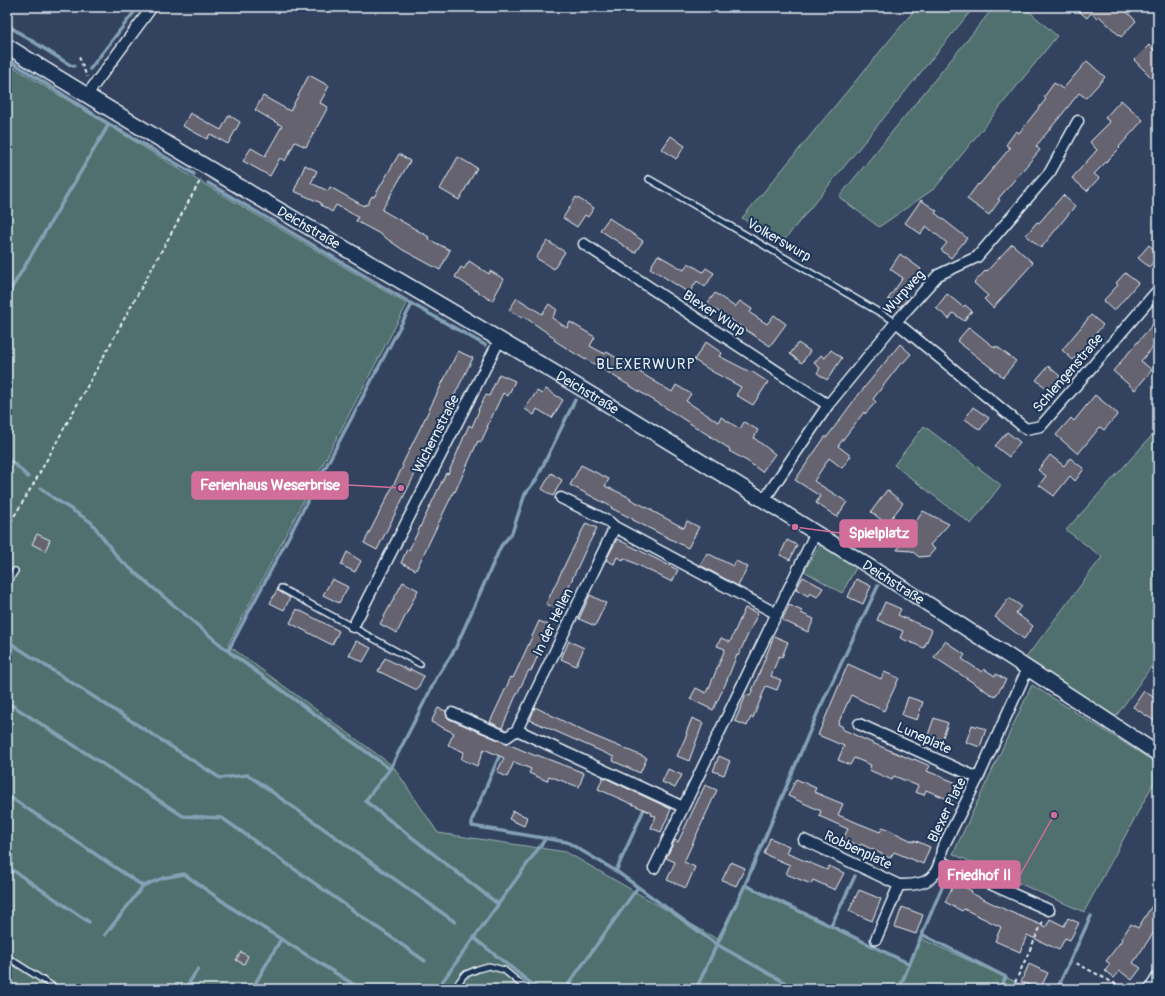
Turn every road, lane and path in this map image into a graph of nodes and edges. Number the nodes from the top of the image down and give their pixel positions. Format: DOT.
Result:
graph roads {
  1 [pos="152,7"];
  2 [pos="7,46"];
  3 [pos="79,57"];
  4 [pos="89,91"];
  5 [pos="1078,121"];
  6 [pos="208,167"];
  7 [pos="649,180"];
  8 [pos="584,244"];
  9 [pos="1158,290"];
  10 [pos="896,322"];
  11 [pos="500,339"];
  12 [pos="828,405"];
  13 [pos="561,498"];
  14 [pos="764,500"];
  15 [pos="615,527"];
  16 [pos="7,528"];
  17 [pos="816,532"];
  18 [pos="15,571"];
  19 [pos="7,584"];
  20 [pos="281,588"];
  21 [pos="777,614"];
  22 [pos="354,627"];
  23 [pos="420,664"];
  24 [pos="1028,668"];
  25 [pos="452,713"];
  26 [pos="859,724"];
  27 [pos="517,730"];
  28 [pos="1158,754"];
  29 [pos="978,778"];
  30 [pos="683,807"];
  31 [pos="804,840"];
  32 [pos="941,862"];
  33 [pos="654,868"];
  34 [pos="899,885"];
  35 [pos="1048,910"];
  36 [pos="876,939"];
  37 [pos="7,957"];
  38 [pos="1076,963"];
  39 [pos="1158,976"];
  40 [pos="57,989"];
  41 [pos="454,989"];
  42 [pos="527,989"];
  43 [pos="1012,989"];
  44 [pos="1125,989"];
  45 [pos="1150,989"];
  1 -- 4 [label="street"];
  2 -- 4 [label="street, Deichstraße"];
  3 -- 4 [label="path"];
  4 -- 6 [label="street, Deichstraße"];
  5 -- 10 [label="street, Wurpweg"];
  6 -- 11 [label="street, Deichstraße"];
  6 -- 16 [label="path"];
  7 -- 10 [label="lane, Volkerswurp"];
  8 -- 12 [label="street, Blexer Wurp"];
  9 -- 10 [label="street, Schlengenstraße"];
  10 -- 12 [label="street, Wurpweg"];
  11 -- 14 [label="street, Deichstraße"];
  11 -- 22 [label="street, Wichernstraße"];
  12 -- 14 [label="street, Wurpweg"];
  13 -- 15 [label="street"];
  14 -- 17 [label="street, Deichstraße"];
  15 -- 21 [label="street"];
  15 -- 27 [label="street, In der Hellen"];
  17 -- 21 [label="street"];
  17 -- 24 [label="street, Deichstraße"];
  18 -- 19 [label="lane"];
  20 -- 22 [label="lane"];
  21 -- 30 [label="street"];
  22 -- 23 [label="lane"];
  24 -- 28 [label="street, Deichstraße"];
  24 -- 29 [label="street, Blexer Plate"];
  25 -- 27 [label="street"];
  26 -- 29 [label="street, Luneplate"];
  27 -- 30 [label="street"];
  29 -- 32 [label="street, Blexer Plate"];
  30 -- 33 [label="street"];
  31 -- 34 [label="street, Robbenplate"];
  32 -- 34 [label="street, Blexer Plate"];
  32 -- 35 [label="street"];
  34 -- 36 [label="street"];
  35 -- 43 [label="path"];
  37 -- 40 [label="lane"];
  38 -- 44 [label="path"];
  39 -- 45 [label="street"];
  41 -- 42 [label="lane"];
}
